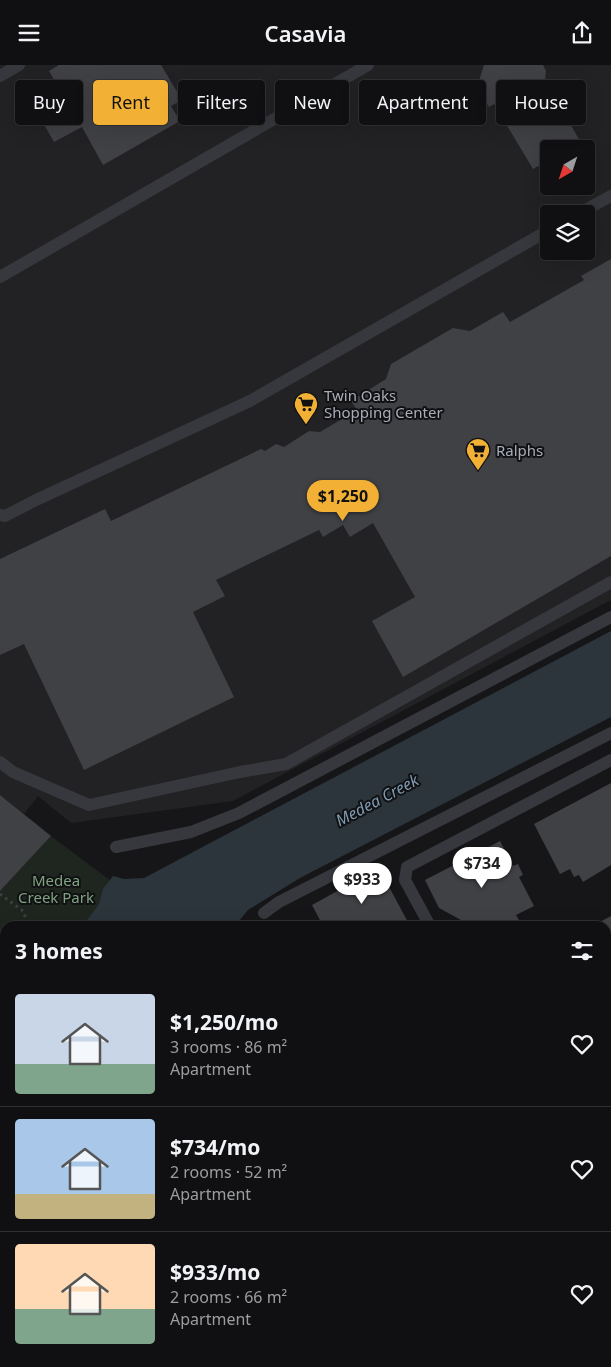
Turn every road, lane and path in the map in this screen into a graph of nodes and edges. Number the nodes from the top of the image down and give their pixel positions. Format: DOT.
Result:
graph roads {
  1 [pos="19,65"];
  2 [pos="368,65"];
  3 [pos="0,76"];
  4 [pos="611,196"];
  5 [pos="594,205"];
  6 [pos="540,235"];
  7 [pos="2,272"];
  8 [pos="0,515"];
  9 [pos="611,582"];
  10 [pos="611,617"];
  11 [pos="611,733"];
  12 [pos="611,760"];
  13 [pos="0,762"];
  14 [pos="116,847"];
  15 [pos="0,894"];
  16 [pos="264,913"];
  17 [pos="27,921"];
  18 [pos="427,921"];
  1 -- 3 [label="lane"];
  2 -- 7 [label="lane"];
  4 -- 5 [label="lane"];
  6 -- 8 [label="lane"];
  9 -- 13 [label="lane"];
  10 -- 14 [label="lane"];
  11 -- 16 [label="lane"];
  12 -- 18 [label="lane"];
  15 -- 17 [label="path"];
}
